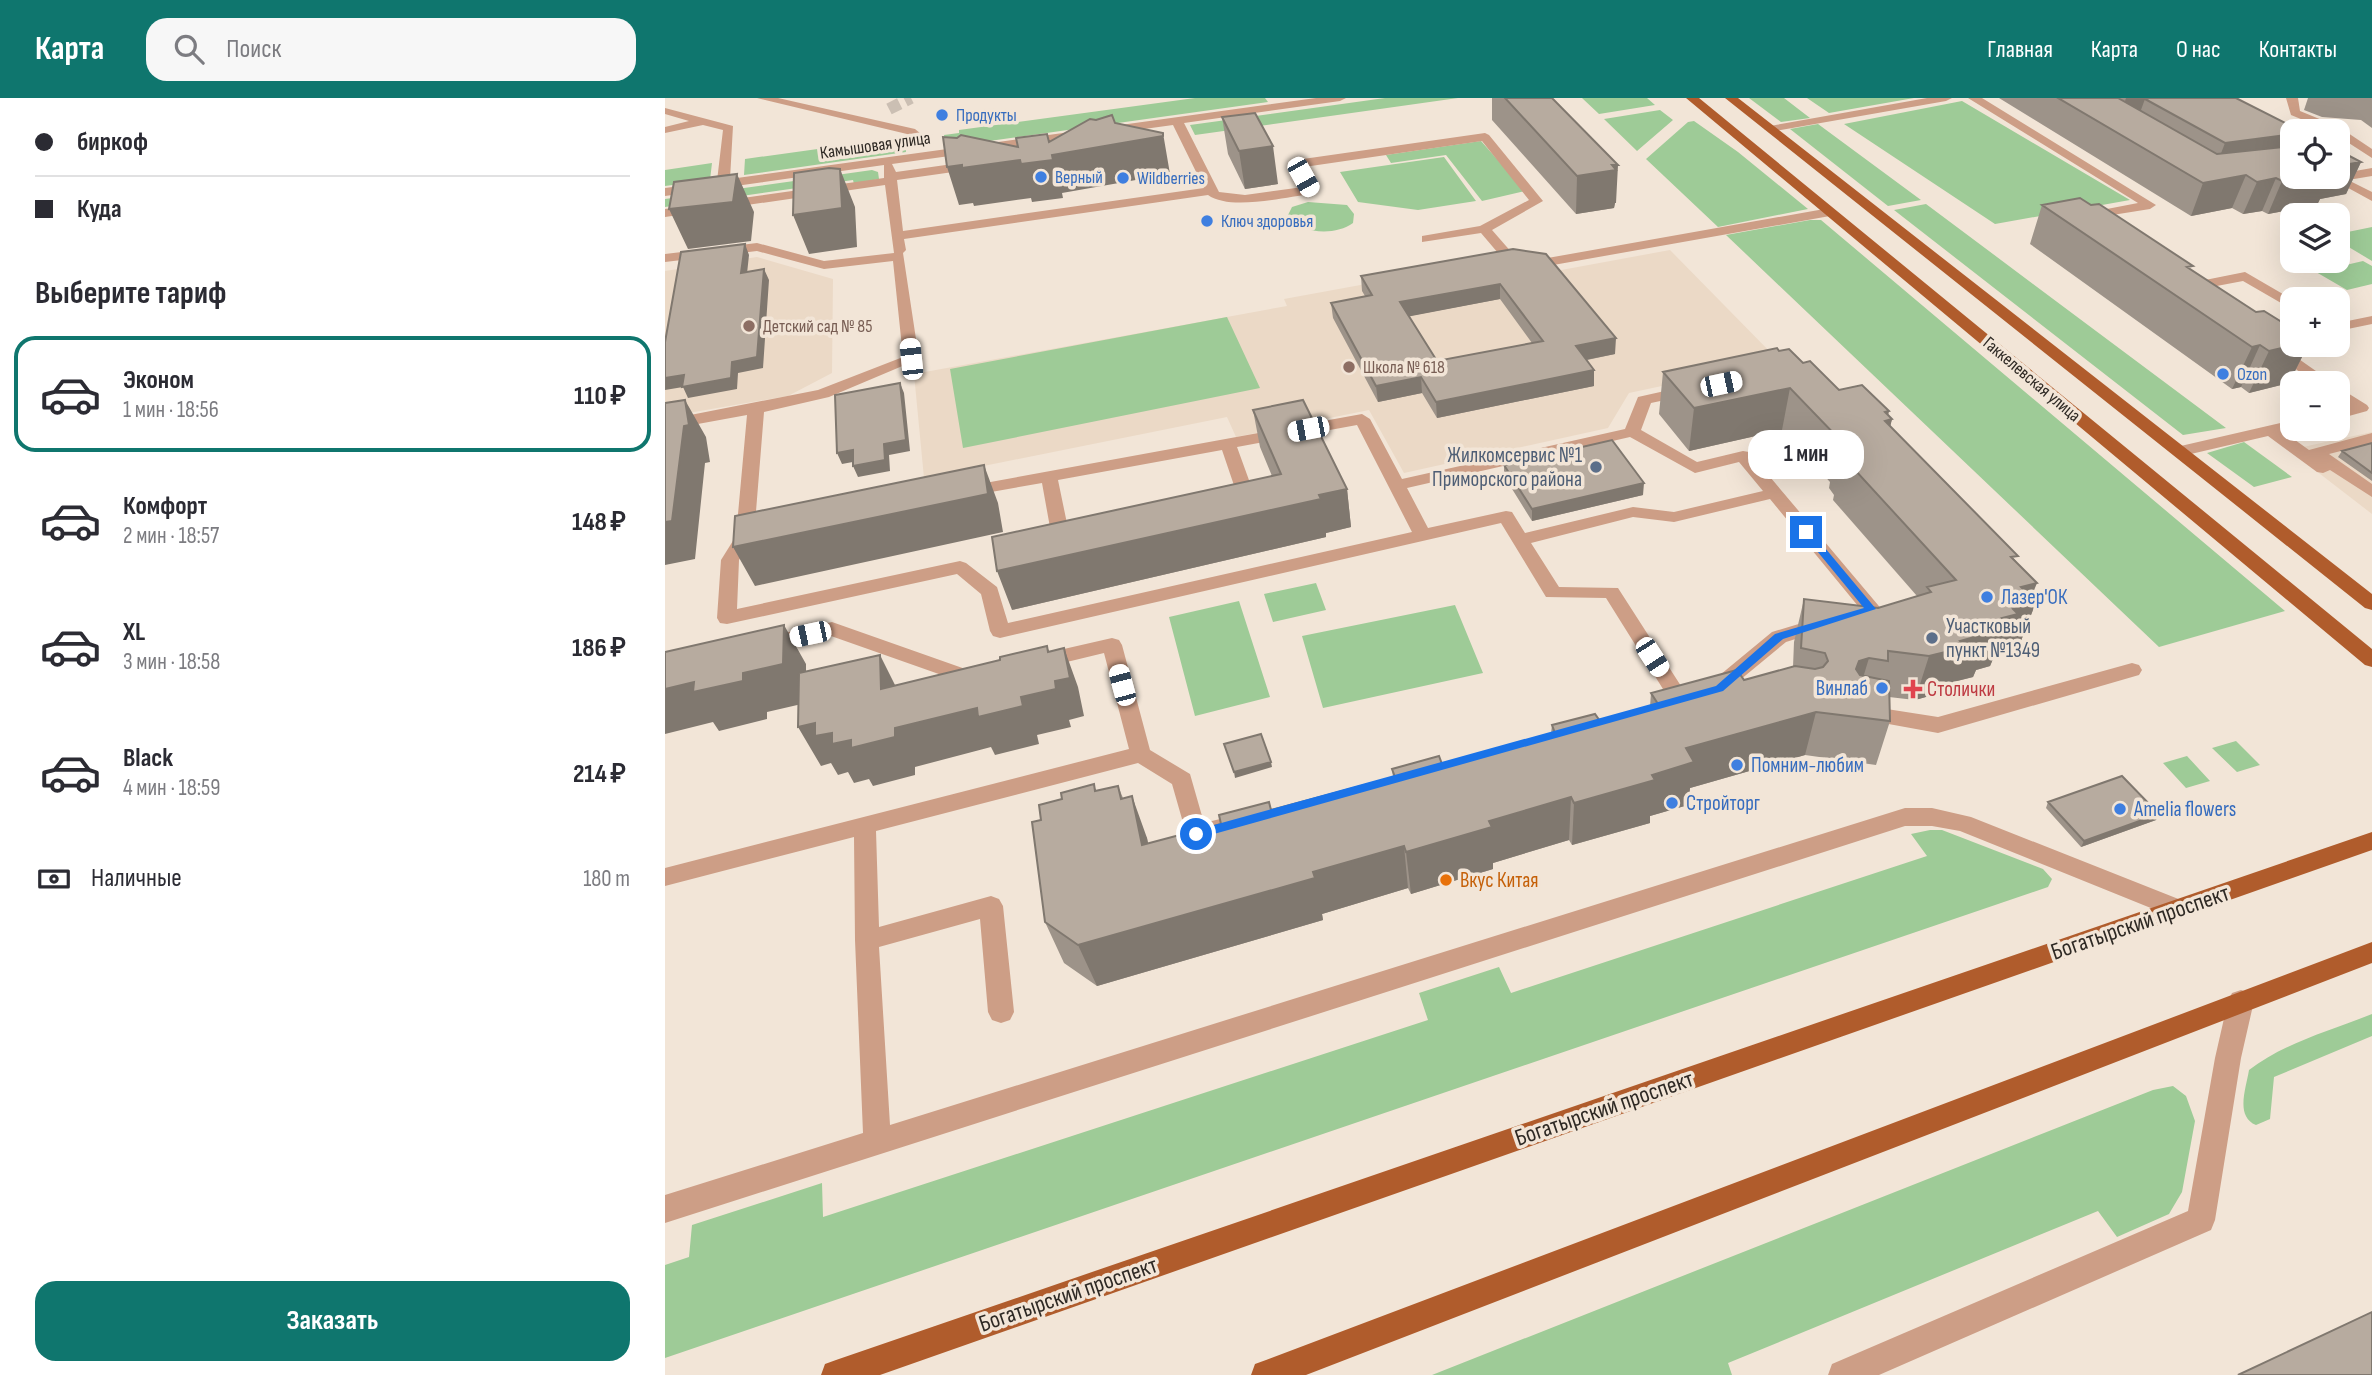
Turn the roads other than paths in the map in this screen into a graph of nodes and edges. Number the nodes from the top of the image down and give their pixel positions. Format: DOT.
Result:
graph roads {
  1 [pos="763,98"];
  2 [pos="1340,98"];
  3 [pos="1692,98"];
  4 [pos="1731,98"];
  5 [pos="1946,98"];
  6 [pos="1974,98"];
  7 [pos="2292,98"];
  8 [pos="1283,102"];
  9 [pos="889,109"];
  10 [pos="665,111"];
  11 [pos="701,121"];
  12 [pos="866,121"];
  13 [pos="1177,121"];
  14 [pos="1770,129"];
  15 [pos="665,130"];
  16 [pos="916,145"];
  17 [pos="2372,153"];
  18 [pos="888,161"];
  19 [pos="984,164"];
  20 [pos="2372,172"];
  21 [pos="2350,175"];
  22 [pos="890,181"];
  23 [pos="919,183"];
  24 [pos="723,184"];
  25 [pos="2350,186"];
  26 [pos="1212,191"];
  27 [pos="665,192"];
  28 [pos="2372,197"];
  29 [pos="1829,212"];
  30 [pos="665,213"];
  31 [pos="1484,229"];
  32 [pos="2102,231"];
  33 [pos="897,236"];
  34 [pos="1427,239"];
  35 [pos="899,256"];
  36 [pos="665,258"];
  37 [pos="2280,298"];
  38 [pos="2205,302"];
  39 [pos="2372,320"];
  40 [pos="2350,325"];
  41 [pos="2280,338"];
  42 [pos="2280,352"];
  43 [pos="2287,357"];
  44 [pos="2307,371"];
  45 [pos="1700,388"];
  46 [pos="2350,398"];
  47 [pos="2367,407"];
  48 [pos="756,409"];
  49 [pos="2372,424"];
  50 [pos="665,425"];
  51 [pos="2280,428"];
  52 [pos="2270,430"];
  53 [pos="1632,432"];
  54 [pos="2372,438"];
  55 [pos="1228,444"];
  56 [pos="2178,452"];
  57 [pos="1049,475"];
  58 [pos="1397,485"];
  59 [pos="2372,492"];
  60 [pos="1774,493"];
  61 [pos="943,496"];
  62 [pos="2372,504"];
  63 [pos="1222,511"];
  64 [pos="1423,535"];
  65 [pos="1089,538"];
  66 [pos="1520,540"];
  67 [pos="2372,604"];
  68 [pos="1103,608"];
  69 [pos="1112,645"];
  70 [pos="746,648"];
  71 [pos="2372,660"];
  72 [pos="1022,666"];
  73 [pos="2132,670"];
  74 [pos="996,672"];
  75 [pos="1720,688"];
  76 [pos="1743,693"];
  77 [pos="1680,700"];
  78 [pos="1658,706"];
  79 [pos="1856,711"];
  80 [pos="1142,754"];
  81 [pos="1237,823"];
  82 [pos="865,824"];
  83 [pos="2372,841"];
  84 [pos="665,877"];
  85 [pos="2178,909"];
  86 [pos="867,940"];
  87 [pos="2372,952"];
  88 [pos="2241,1001"];
  89 [pos="1001,1012"];
  90 [pos="877,1142"];
  91 [pos="665,1209"];
  92 [pos="1854,1373"];
  93 [pos="836,1375"];
  94 [pos="1266,1375"];
  1 -- 12 [label="street"];
  2 -- 8 [label="street, Камышовая улица"];
  3 -- 29 [label="main road, Гаккелевская улица"];
  4 -- 14 [label="main road, Гаккелевская улица"];
  5 -- 14 [label="street"];
  6 -- 32 [label="street"];
  7 -- 17 [label="street"];
  8 -- 13 [label="street, Камышовая улица"];
  9 -- 12 [label="street"];
  10 -- 11 [label="street"];
  11 -- 15 [label="street"];
  11 -- 24 [label="street"];
  12 -- 16 [label="street"];
  13 -- 18 [label="street, Камышовая улица"];
  13 -- 26 [label="street"];
  14 -- 56 [label="main road, Гаккелевская улица"];
  18 -- 22 [label="street"];
  18 -- 24 [label="street, Камышовая улица"];
  19 -- 22 [label="street"];
  20 -- 21 [label="street"];
  22 -- 23 [label="street"];
  22 -- 30 [label="street"];
  22 -- 33 [label="street"];
  24 -- 27 [label="street, Камышовая улица"];
  25 -- 28 [label="street"];
  26 -- 31 [label="street"];
  26 -- 33 [label="street"];
  29 -- 31 [label="street"];
  29 -- 71 [label="main road, Гаккелевская улица"];
  31 -- 34 [label="street"];
  33 -- 35 [label="street"];
  35 -- 36 [label="street"];
  35 -- 48 [label="street"];
  37 -- 38 [label="street"];
  39 -- 40 [label="street"];
  41 -- 42 [label="street"];
  43 -- 44 [label="street"];
  45 -- 53 [label="street"];
  46 -- 47 [label="street"];
  47 -- 49 [label="street"];
  48 -- 50 [label="street"];
  48 -- 68 [label="street"];
  51 -- 52 [label="street"];
  52 -- 56 [label="street"];
  52 -- 62 [label="street"];
  53 -- 58 [label="street"];
  53 -- 60 [label="street"];
  54 -- 59 [label="street"];
  55 -- 57 [label="street"];
  55 -- 58 [label="street"];
  55 -- 63 [label="street"];
  56 -- 67 [label="main road, Гаккелевская улица"];
  57 -- 61 [label="street"];
  57 -- 65 [label="street"];
  58 -- 64 [label="street"];
  60 -- 66 [label="street"];
  60 -- 75 [label="street"];
  64 -- 66 [label="street"];
  64 -- 68 [label="street"];
  66 -- 77 [label="street"];
  68 -- 69 [label="street"];
  69 -- 72 [label="street"];
  69 -- 80 [label="street"];
  70 -- 74 [label="street"];
  73 -- 79 [label="street"];
  75 -- 76 [label="street"];
  75 -- 77 [label="street"];
  77 -- 78 [label="street"];
  80 -- 81 [label="street"];
  80 -- 82 [label="street"];
  82 -- 84 [label="street"];
  82 -- 86 [label="street"];
  83 -- 85 [label="main road, Богатырский проспект"];
  85 -- 90 [label="street"];
  85 -- 93 [label="main road, Богатырский проспект"];
  86 -- 89 [label="street"];
  86 -- 90 [label="street"];
  87 -- 88 [label="main road"];
  88 -- 92 [label="street"];
  88 -- 94 [label="main road"];
  90 -- 91 [label="street"];
}
